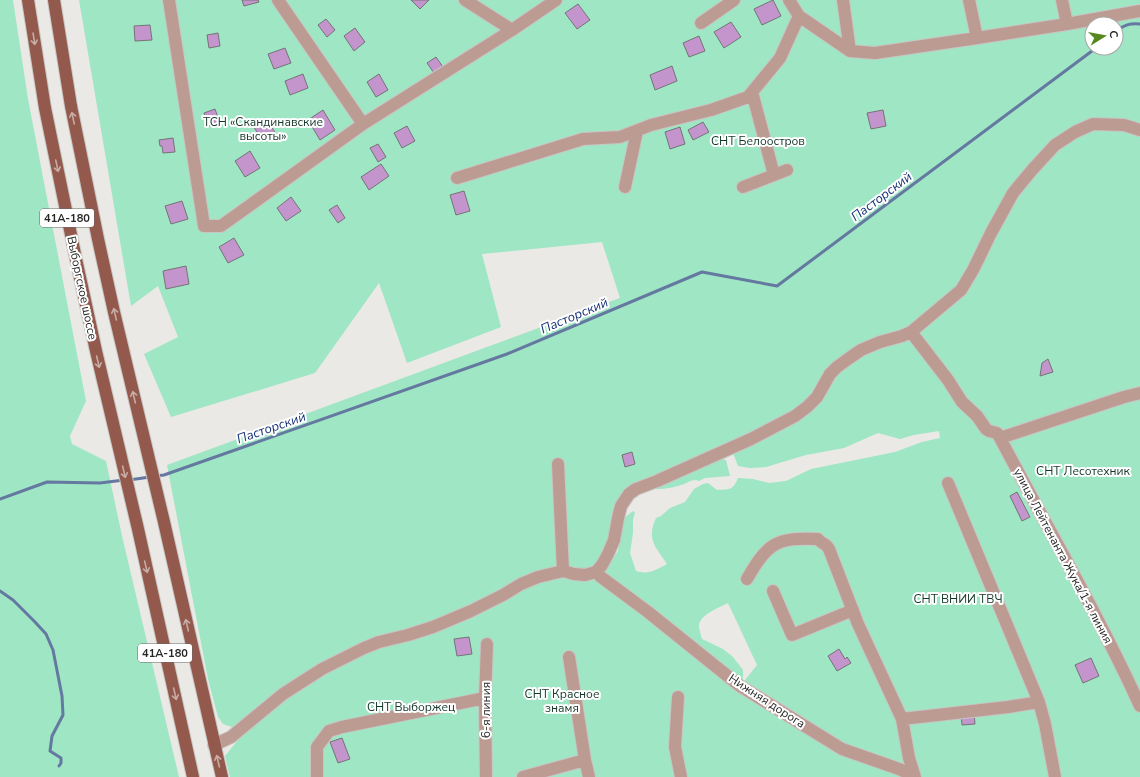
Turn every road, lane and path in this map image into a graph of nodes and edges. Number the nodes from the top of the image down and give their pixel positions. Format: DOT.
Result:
graph roads {
  1 [pos="28,0"];
  2 [pos="54,0"];
  3 [pos="169,0"];
  4 [pos="278,0"];
  5 [pos="465,0"];
  6 [pos="556,0"];
  7 [pos="734,0"];
  8 [pos="789,0"];
  9 [pos="843,0"];
  10 [pos="969,0"];
  11 [pos="1062,0"];
  12 [pos="1140,11"];
  13 [pos="799,16"];
  14 [pos="701,23"];
  15 [pos="1067,24"];
  16 [pos="512,30"];
  17 [pos="977,38"];
  18 [pos="850,51"];
  19 [pos="752,92"];
  20 [pos="364,124"];
  21 [pos="1140,130"];
  22 [pos="637,131"];
  23 [pos="786,170"];
  24 [pos="774,175"];
  25 [pos="457,178"];
  26 [pos="626,187"];
  27 [pos="743,187"];
  28 [pos="911,332"];
  29 [pos="1140,393"];
  30 [pos="1000,438"];
  31 [pos="558,464"];
  32 [pos="948,483"];
  33 [pos="563,571"];
  34 [pos="596,572"];
  35 [pos="747,579"];
  36 [pos="773,591"];
  37 [pos="852,610"];
  38 [pos="487,644"];
  39 [pos="569,657"];
  40 [pos="678,697"];
  41 [pos="485,698"];
  42 [pos="1039,702"];
  43 [pos="1140,706"];
  44 [pos="902,719"];
  45 [pos="214,745"];
  46 [pos="909,758"];
  47 [pos="585,760"];
  48 [pos="899,769"];
  49 [pos="193,777"];
  50 [pos="222,777"];
  51 [pos="317,777"];
  52 [pos="486,777"];
  53 [pos="523,777"];
  54 [pos="588,777"];
  55 [pos="681,777"];
  56 [pos="915,777"];
  57 [pos="1055,777"];
  1 -- 49 [label="main road, Выборгское шоссе / 41А-180, one-way"];
  45 -- 2 [label="main road, 41А-180, one-way"];
  3 -- 20 [label="street"];
  4 -- 20 [label="street"];
  5 -- 16 [label="street"];
  6 -- 16 [label="street"];
  7 -- 14 [label="street"];
  8 -- 13 [label="street"];
  9 -- 18 [label="street"];
  10 -- 17 [label="street"];
  11 -- 15 [label="street"];
  12 -- 15 [label="street"];
  13 -- 18 [label="street"];
  13 -- 19 [label="street"];
  15 -- 17 [label="street"];
  16 -- 20 [label="street"];
  17 -- 18 [label="street"];
  19 -- 22 [label="street"];
  19 -- 24 [label="street"];
  21 -- 28 [label="street"];
  22 -- 25 [label="street"];
  22 -- 26 [label="street"];
  23 -- 24 [label="street"];
  24 -- 27 [label="street"];
  28 -- 30 [label="street"];
  28 -- 34 [label="street"];
  29 -- 30 [label="street"];
  30 -- 43 [label="street, улица Лейтенанта Жука/1-я линия"];
  31 -- 33 [label="street"];
  32 -- 42 [label="street"];
  33 -- 34 [label="street"];
  33 -- 45 [label="street"];
  34 -- 48 [label="street, Нижняя дорога"];
  35 -- 37 [label="street"];
  36 -- 37 [label="street"];
  37 -- 44 [label="street"];
  38 -- 41 [label="street, 6-я линия"];
  39 -- 47 [label="street"];
  40 -- 55 [label="street"];
  41 -- 51 [label="street"];
  41 -- 52 [label="street, 6-я линия"];
  42 -- 44 [label="street"];
  42 -- 57 [label="street"];
  44 -- 46 [label="street"];
  50 -- 45 [label="main road, 41А-180, one-way"];
  46 -- 48 [label="street"];
  46 -- 56 [label="street"];
  47 -- 53 [label="street"];
  47 -- 54 [label="street"];
  48 -- 56 [label="street, Нижняя дорога"];
}
